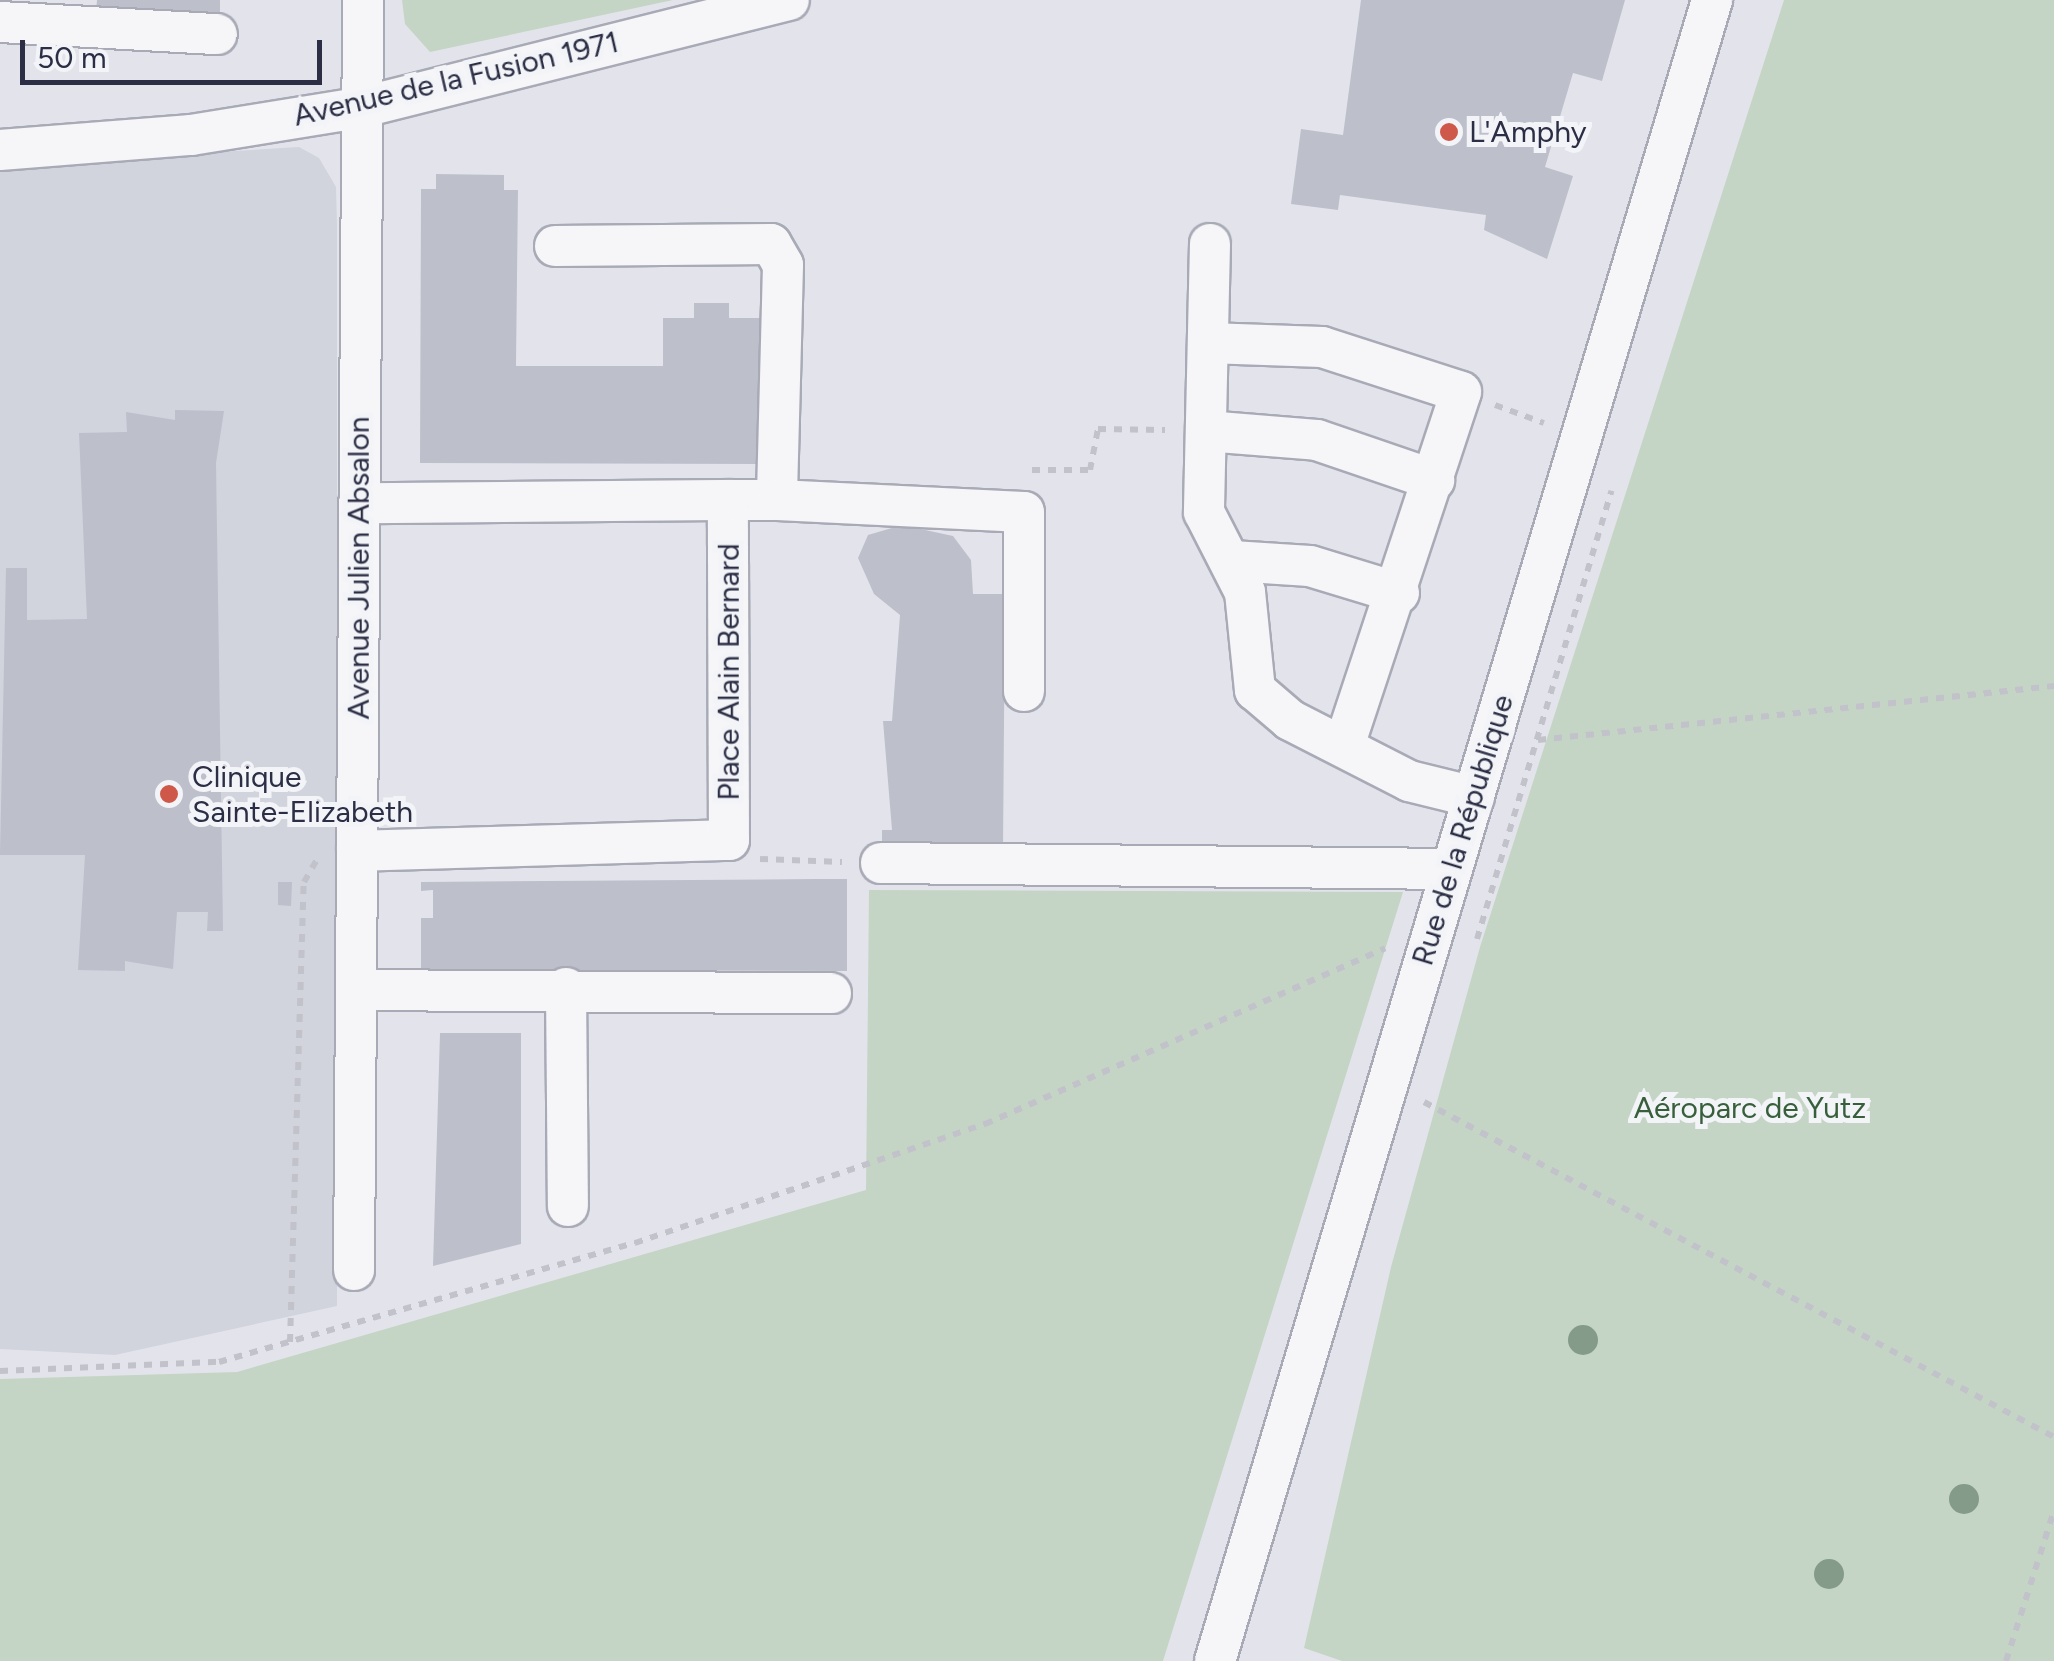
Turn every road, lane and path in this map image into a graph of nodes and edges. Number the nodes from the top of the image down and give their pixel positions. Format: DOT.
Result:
graph roads {
  1 [pos="363,0"];
  2 [pos="790,0"];
  3 [pos="1712,0"];
  4 [pos="0,22"];
  5 [pos="216,34"];
  6 [pos="363,107"];
  7 [pos="0,150"];
  8 [pos="1210,244"];
  9 [pos="556,246"];
  10 [pos="1208,343"];
  11 [pos="1461,392"];
  12 [pos="1206,431"];
  13 [pos="1581,436"];
  14 [pos="1012,470"];
  15 [pos="1434,480"];
  16 [pos="728,500"];
  17 [pos="777,500"];
  18 [pos="360,503"];
  19 [pos="1232,561"];
  20 [pos="1399,592"];
  21 [pos="2054,686"];
  22 [pos="1024,691"];
  23 [pos="1497,717"];
  24 [pos="1345,743"];
  25 [pos="1474,796"];
  26 [pos="729,840"];
  27 [pos="357,851"];
  28 [pos="881,863"];
  29 [pos="1452,869"];
  30 [pos="1426,955"];
  31 [pos="566,988"];
  32 [pos="356,990"];
  33 [pos="831,994"];
  34 [pos="1388,1082"];
  35 [pos="568,1206"];
  36 [pos="354,1270"];
  37 [pos="290,1342"];
  38 [pos="0,1371"];
  39 [pos="2054,1437"];
  40 [pos="2054,1512"];
  41 [pos="1215,1661"];
  42 [pos="2006,1661"];
  1 -- 6 [label="street, Avenue Julien Absalon"];
  2 -- 6 [label="street, Avenue de la Fusion 1971"];
  3 -- 13 [label="street, Rue de la République"];
  4 -- 5 [label="street"];
  6 -- 7 [label="street, Avenue de la Fusion 1971"];
  6 -- 18 [label="street, Avenue Julien Absalon"];
  8 -- 10 [label="street"];
  9 -- 17 [label="street"];
  10 -- 11 [label="street"];
  10 -- 12 [label="street"];
  11 -- 13 [label="path"];
  11 -- 15 [label="street"];
  12 -- 14 [label="path"];
  12 -- 15 [label="street"];
  12 -- 19 [label="street"];
  13 -- 23 [label="street, Rue de la République"];
  15 -- 20 [label="street"];
  16 -- 17 [label="street"];
  16 -- 18 [label="street, Place Alain Bernard"];
  16 -- 26 [label="street, Place Alain Bernard"];
  17 -- 22 [label="street"];
  18 -- 27 [label="street, Avenue Julien Absalon"];
  19 -- 20 [label="street"];
  19 -- 24 [label="street"];
  20 -- 24 [label="street"];
  21 -- 23 [label="path"];
  23 -- 25 [label="street, Rue de la République"];
  24 -- 25 [label="street"];
  25 -- 29 [label="street, Rue de la République"];
  26 -- 27 [label="street, Place Alain Bernard"];
  26 -- 28 [label="path"];
  27 -- 32 [label="street, Avenue Julien Absalon"];
  27 -- 37 [label="path"];
  28 -- 29 [label="street"];
  29 -- 30 [label="street, Rue de la République"];
  30 -- 34 [label="street, Rue de la République"];
  30 -- 37 [label="path"];
  31 -- 32 [label="street"];
  31 -- 33 [label="street"];
  31 -- 35 [label="street"];
  32 -- 36 [label="street, Avenue Julien Absalon"];
  34 -- 39 [label="path"];
  34 -- 41 [label="street, Rue de la République"];
  37 -- 38 [label="path"];
  40 -- 42 [label="path"];
}
